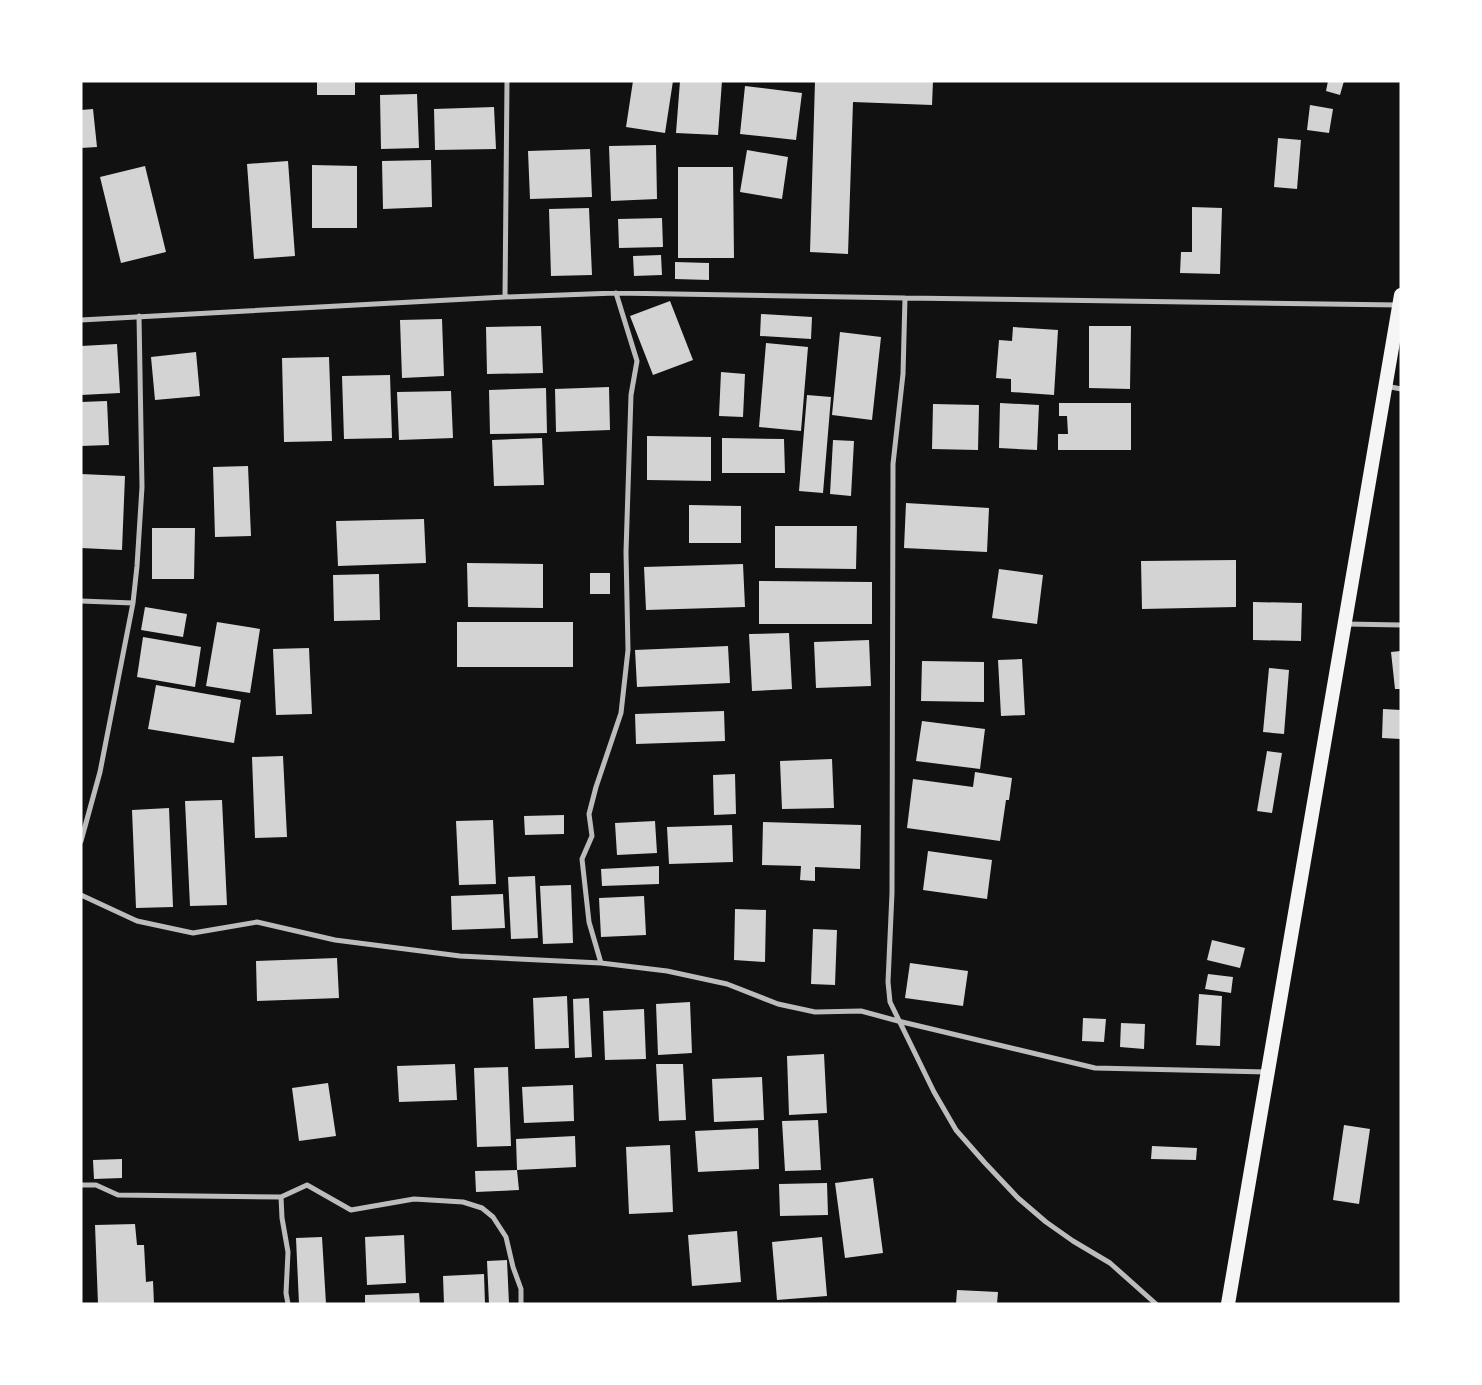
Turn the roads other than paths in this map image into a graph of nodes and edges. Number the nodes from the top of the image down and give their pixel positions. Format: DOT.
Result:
graph roads {
  1 [pos="507,81"];
  2 [pos="616,293"];
  3 [pos="505,297"];
  4 [pos="905,298"];
  5 [pos="1400,300"];
  6 [pos="139,316"];
  7 [pos="81,320"];
  8 [pos="1386,386"];
  9 [pos="1401,389"];
  10 [pos="81,601"];
  11 [pos="133,603"];
  12 [pos="1345,624"];
  13 [pos="1401,625"];
  14 [pos="81,841"];
  15 [pos="81,895"];
  16 [pos="601,963"];
  17 [pos="898,1021"];
  18 [pos="1268,1072"];
  19 [pos="81,1185"];
  20 [pos="281,1197"];
  21 [pos="288,1304"];
  22 [pos="521,1304"];
  23 [pos="1156,1304"];
  24 [pos="1228,1304"];
  1 -- 3 [label="street"];
  2 -- 3 [label="street"];
  2 -- 4 [label="street"];
  2 -- 16 [label="street"];
  3 -- 6 [label="street"];
  4 -- 5 [label="street"];
  4 -- 17 [label="street"];
  5 -- 8 [label="highway"];
  6 -- 7 [label="street"];
  6 -- 11 [label="street"];
  8 -- 9 [label="street"];
  8 -- 12 [label="highway"];
  10 -- 11 [label="street"];
  11 -- 14 [label="street"];
  12 -- 13 [label="street"];
  12 -- 18 [label="highway"];
  15 -- 16 [label="street"];
  16 -- 17 [label="street"];
  17 -- 18 [label="street"];
  17 -- 23 [label="street"];
  18 -- 24 [label="highway"];
  19 -- 20 [label="street"];
  20 -- 21 [label="street"];
  20 -- 22 [label="street"];
}
